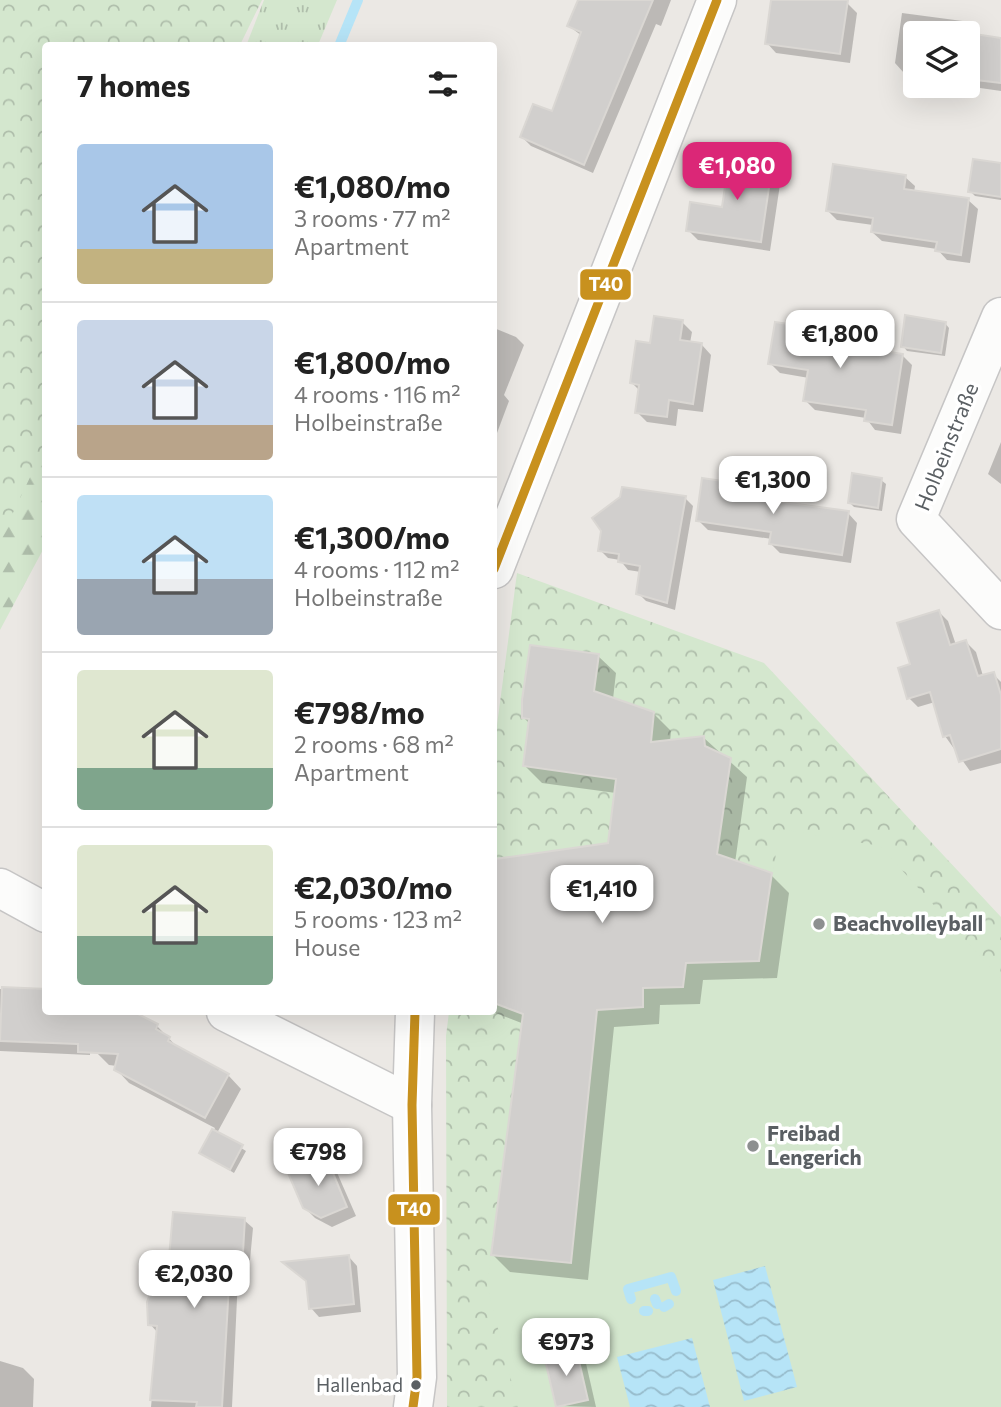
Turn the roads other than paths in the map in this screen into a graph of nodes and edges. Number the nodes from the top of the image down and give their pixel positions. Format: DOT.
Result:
graph roads {
  1 [pos="717,0"];
  2 [pos="998,335"];
  3 [pos="497,561"];
  4 [pos="1001,610"];
  5 [pos="0,888"];
  6 [pos="42,912"];
  7 [pos="232,1015"];
  8 [pos="415,1015"];
  9 [pos="412,1105"];
  10 [pos="413,1407"];
  1 -- 3 [label="street"];
  2 -- 4 [label="street, Holbeinstraße"];
  5 -- 6 [label="street"];
  7 -- 9 [label="street"];
  8 -- 9 [label="street"];
  9 -- 10 [label="street"];
}
